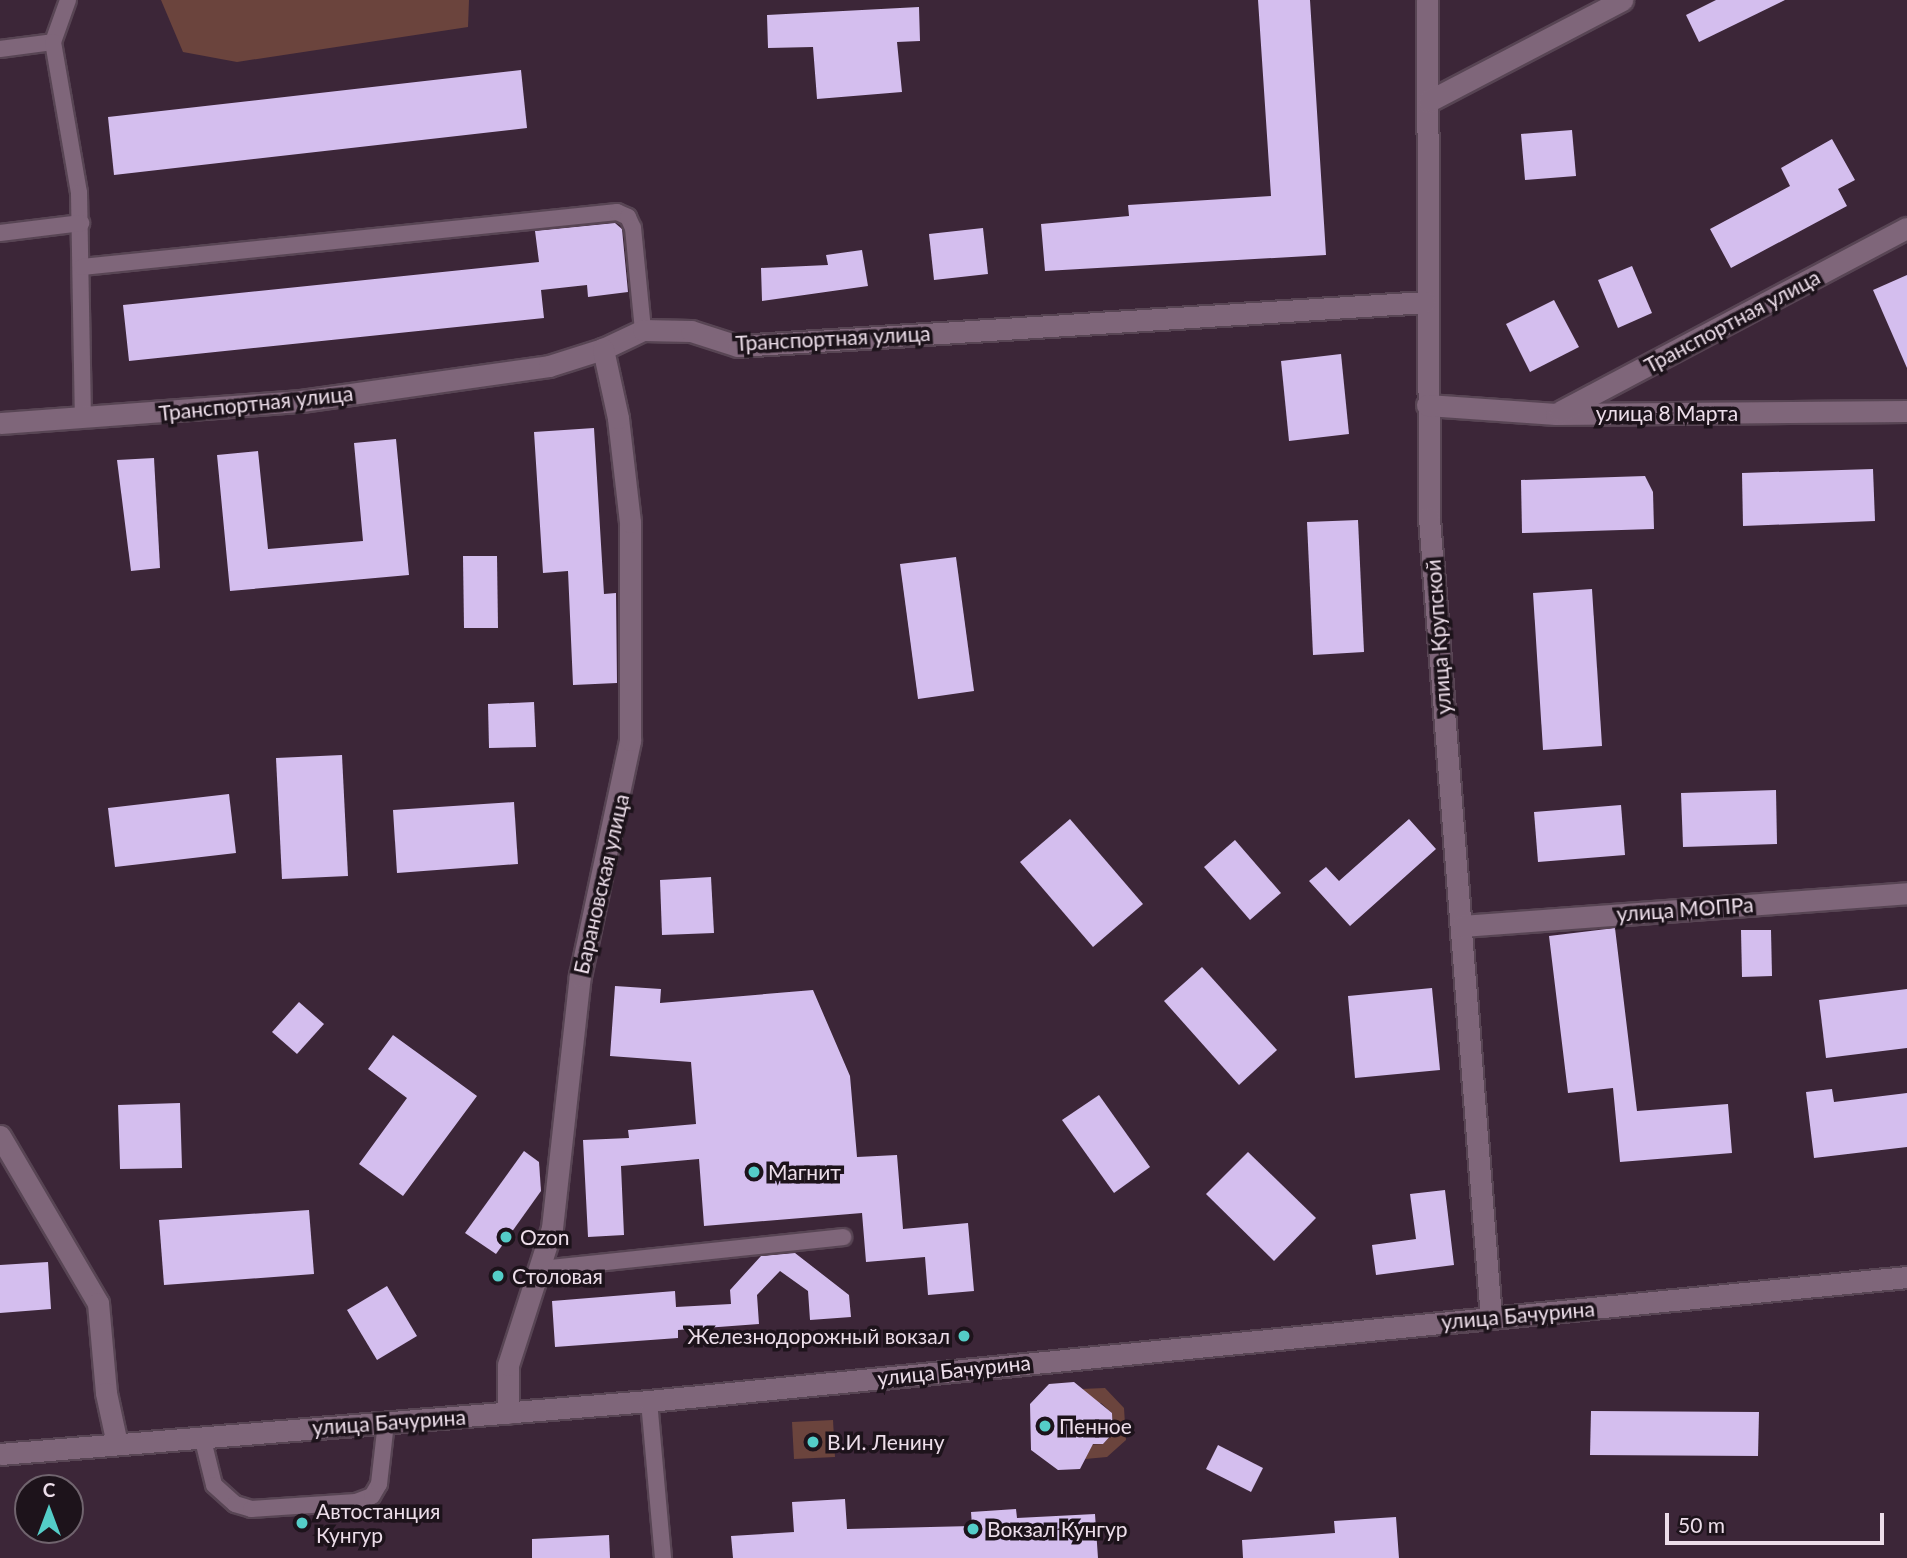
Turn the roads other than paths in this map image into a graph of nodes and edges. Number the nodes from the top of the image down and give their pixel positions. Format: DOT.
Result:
graph roads {
  1 [pos="68,0"];
  2 [pos="1427,0"];
  3 [pos="1622,0"];
  4 [pos="53,42"];
  5 [pos="0,49"];
  6 [pos="1429,101"];
  7 [pos="80,223"];
  8 [pos="1907,228"];
  9 [pos="0,233"];
  10 [pos="82,267"];
  11 [pos="1425,302"];
  12 [pos="643,330"];
  13 [pos="603,349"];
  14 [pos="1427,405"];
  15 [pos="1907,411"];
  16 [pos="1556,414"];
  17 [pos="83,415"];
  18 [pos="0,423"];
  19 [pos="1907,893"];
  20 [pos="1462,926"];
  21 [pos="0,1136"];
  22 [pos="843,1237"];
  23 [pos="540,1269"];
  24 [pos="1907,1277"];
  25 [pos="1491,1318"];
  26 [pos="649,1402"];
  27 [pos="508,1413"];
  28 [pos="386,1423"];
  29 [pos="202,1436"];
  30 [pos="117,1444"];
  31 [pos="0,1454"];
  32 [pos="663,1558"];
  1 -- 4 [label="lane"];
  2 -- 6 [label="street, улица Крупской"];
  3 -- 6 [label="street"];
  4 -- 5 [label="lane"];
  4 -- 7 [label="lane"];
  6 -- 11 [label="street, улица Крупской"];
  7 -- 9 [label="lane"];
  7 -- 10 [label="lane"];
  8 -- 16 [label="street, Транспортная улица"];
  10 -- 12 [label="lane"];
  10 -- 17 [label="lane"];
  11 -- 12 [label="street, Транспортная улица"];
  11 -- 14 [label="street, улица Крупской"];
  12 -- 13 [label="street, Транспортная улица"];
  13 -- 17 [label="street, Транспортная улица"];
  13 -- 23 [label="street, Барановская улица"];
  14 -- 16 [label="street, улица 8 Марта"];
  14 -- 20 [label="street, улица Крупской"];
  15 -- 16 [label="street, улица 8 Марта"];
  17 -- 18 [label="street, Транспортная улица"];
  19 -- 20 [label="street, улица МОПРа"];
  20 -- 25 [label="street, улица Крупской"];
  21 -- 30 [label="street"];
  22 -- 23 [label="lane"];
  23 -- 27 [label="street, Барановская улица"];
  24 -- 25 [label="street, улица Бачурина"];
  25 -- 26 [label="street, улица Бачурина"];
  26 -- 27 [label="street, улица Бачурина"];
  26 -- 32 [label="lane"];
  27 -- 28 [label="street, улица Бачурина"];
  28 -- 29 [label="street, улица Бачурина"];
  28 -- 29 [label="lane"];
  29 -- 30 [label="street, улица Бачурина"];
  30 -- 31 [label="street, улица Бачурина"];
}
